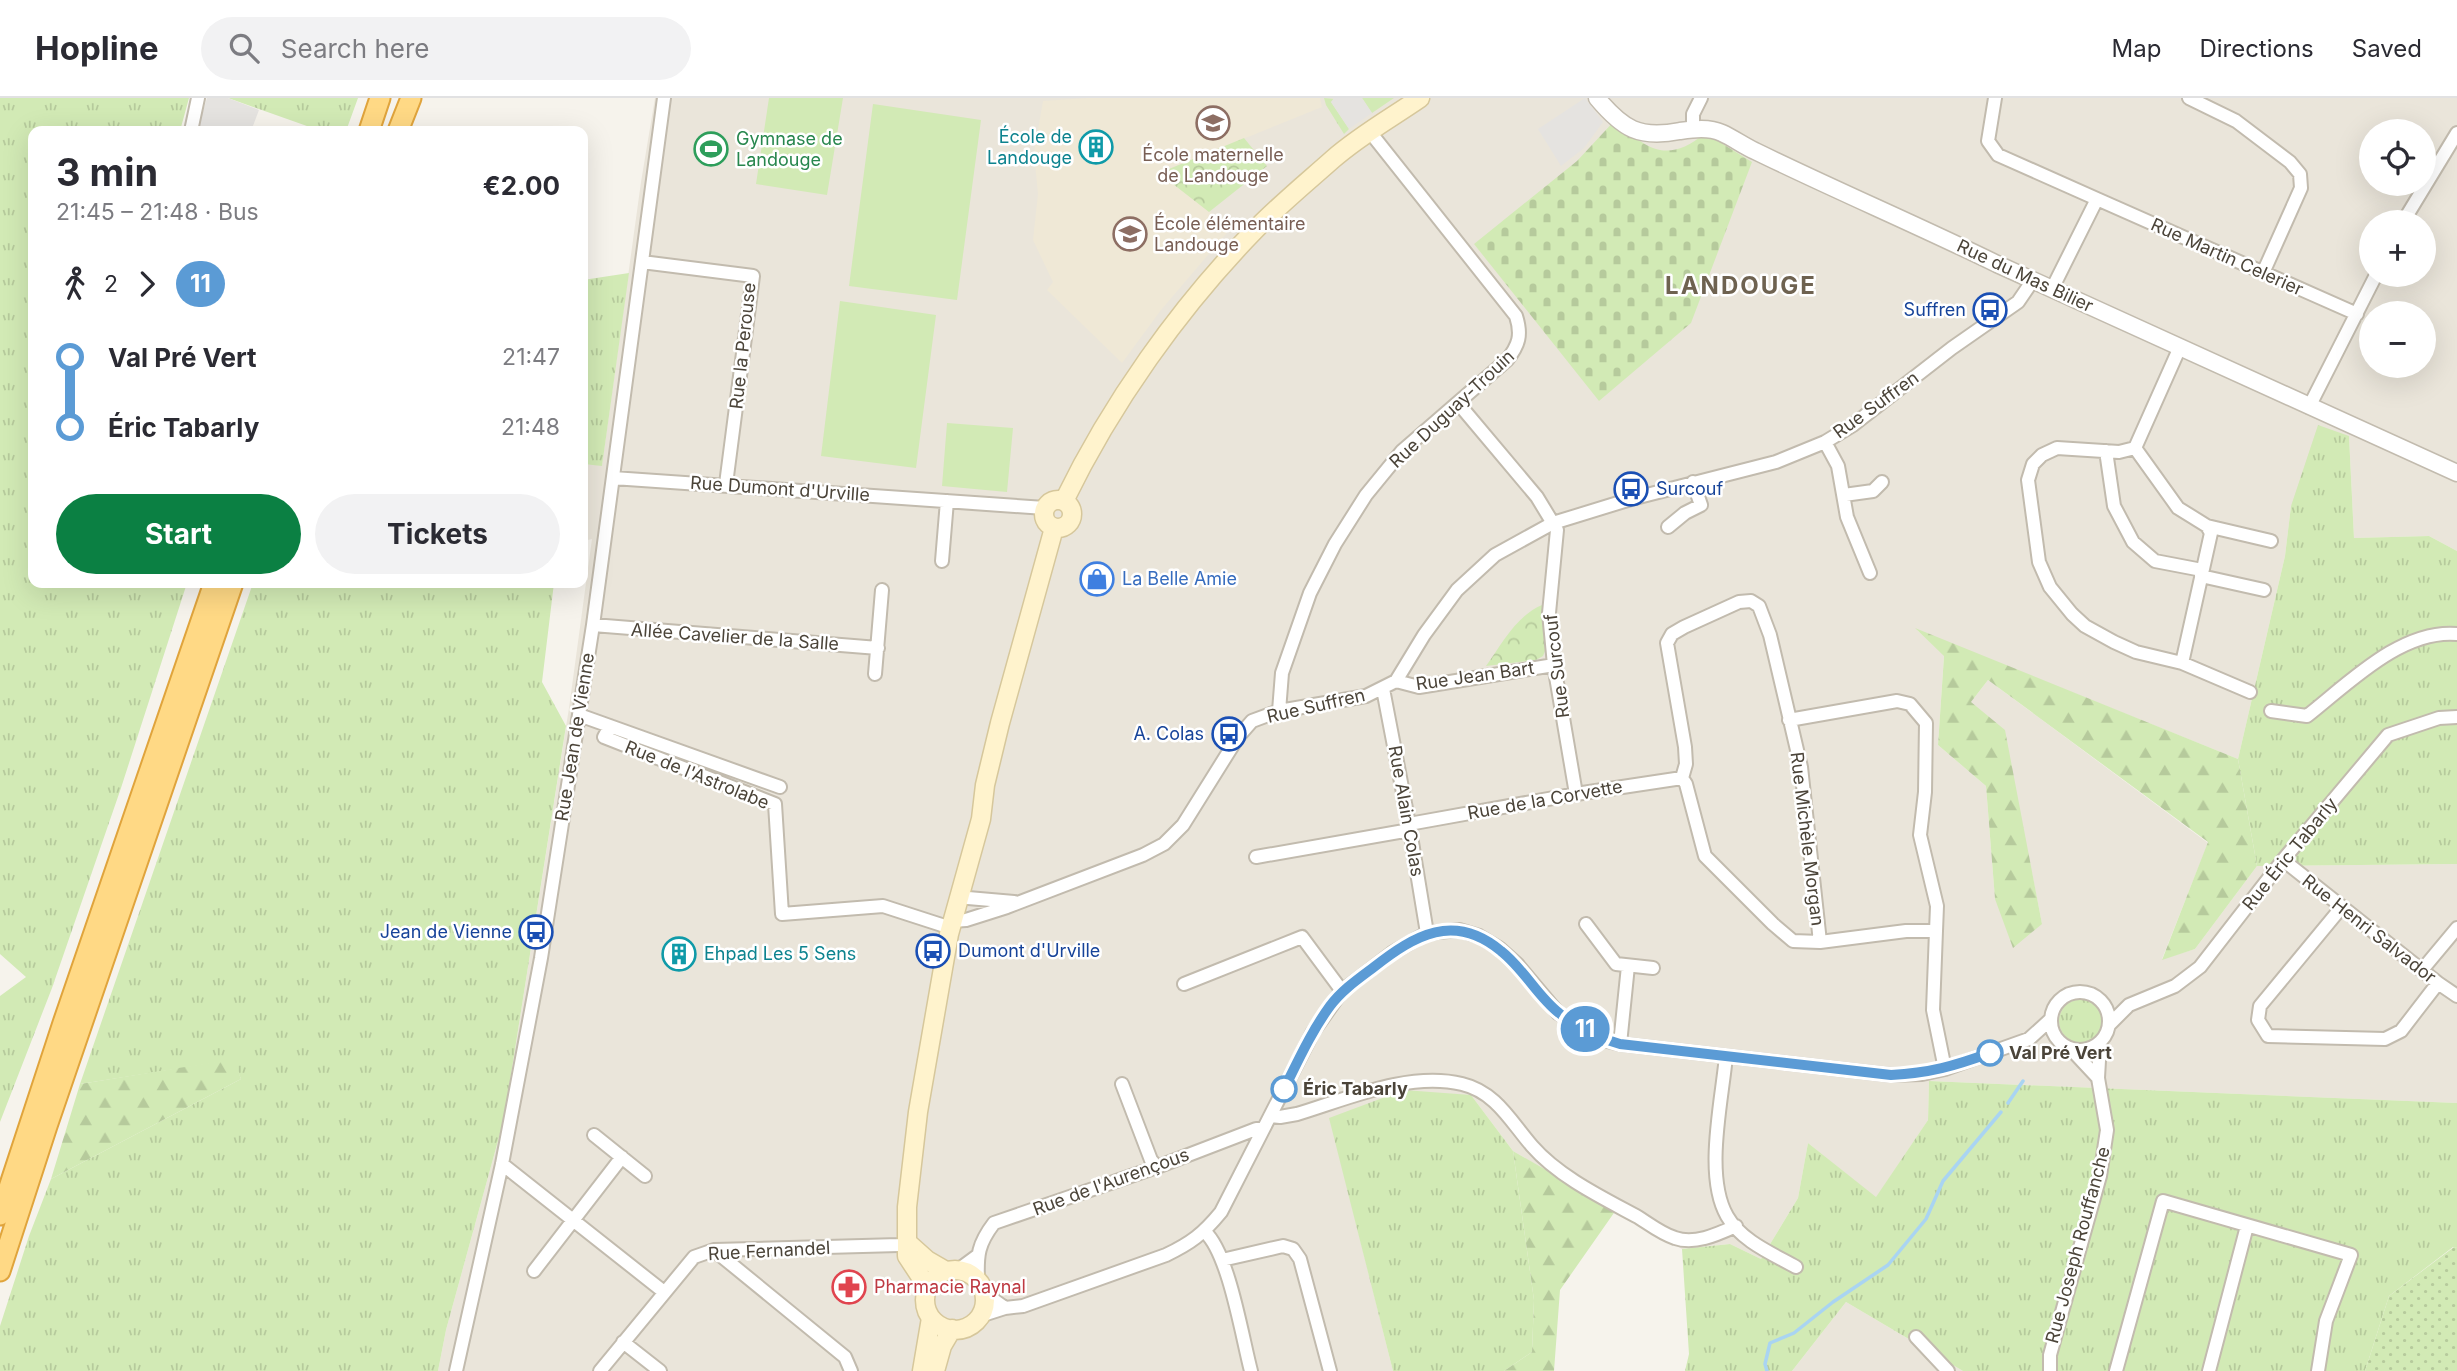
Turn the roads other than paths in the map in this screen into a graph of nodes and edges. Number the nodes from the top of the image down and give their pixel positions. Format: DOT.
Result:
graph roads {
  1 [pos="198,98"];
  2 [pos="380,98"];
  3 [pos="399,98"];
  4 [pos="411,98"];
  5 [pos="664,98"];
  6 [pos="1420,98"];
  7 [pos="1597,98"];
  8 [pos="1701,98"];
  9 [pos="1996,98"];
  10 [pos="2189,98"];
  11 [pos="192,126"];
  12 [pos="371,126"];
  13 [pos="390,126"];
  14 [pos="400,126"];
  15 [pos="1693,129"];
  16 [pos="1370,132"];
  17 [pos="2457,133"];
  18 [pos="2097,199"];
  19 [pos="2410,210"];
  20 [pos="642,262"];
  21 [pos="2263,273"];
  22 [pos="2033,280"];
  23 [pos="2370,287"];
  24 [pos="2052,289"];
  25 [pos="2357,314"];
  26 [pos="2180,347"];
  27 [pos="1458,403"];
  28 [pos="2309,407"];
  29 [pos="1825,442"];
  30 [pos="2134,448"];
  31 [pos="2106,451"];
  32 [pos="2457,472"];
  33 [pos="613,478"];
  34 [pos="1693,482"];
  35 [pos="1882,482"];
  36 [pos="726,484"];
  37 [pos="1844,495"];
  38 [pos="947,501"];
  39 [pos="1064,501"];
  40 [pos="1045,508"];
  41 [pos="1553,523"];
  42 [pos="2207,526"];
  43 [pos="1668,527"];
  44 [pos="1054,528"];
  45 [pos="2271,541"];
  46 [pos="942,561"];
  47 [pos="1870,573"];
  48 [pos="2202,573"];
  49 [pos="213,588"];
  50 [pos="231,588"];
  51 [pos="883,590"];
  52 [pos="2264,590"];
  53 [pos="593,625"];
  54 [pos="2457,634"];
  55 [pos="878,648"];
  56 [pos="2182,663"];
  57 [pos="1554,665"];
  58 [pos="875,674"];
  59 [pos="1396,681"];
  60 [pos="1383,689"];
  61 [pos="2250,692"];
  62 [pos="1279,710"];
  63 [pos="2271,711"];
  64 [pos="579,715"];
  65 [pos="2457,717"];
  66 [pos="1790,720"];
  67 [pos="610,726"];
  68 [pos="1682,778"];
  69 [pos="780,787"];
  70 [pos="1576,794"];
  71 [pos="1410,827"];
  72 [pos="1256,858"];
  73 [pos="2283,860"];
  74 [pos="960,895"];
  75 [pos="1018,902"];
  76 [pos="2341,908"];
  77 [pos="1586,924"];
  78 [pos="952,925"];
  79 [pos="2457,928"];
  80 [pos="1936,931"];
  81 [pos="1427,933"];
  82 [pos="1820,942"];
  83 [pos="1628,966"];
  84 [pos="1653,968"];
  85 [pos="2421,970"];
  86 [pos="1184,984"];
  87 [pos="2438,984"];
  88 [pos="1342,991"];
  89 [pos="2457,996"];
  90 [pos="2099,998"];
  91 [pos="2129,1005"];
  92 [pos="2051,1019"];
  93 [pos="2109,1025"];
  94 [pos="2029,1039"];
  95 [pos="2099,1043"];
  96 [pos="1620,1044"];
  97 [pos="2065,1045"];
  98 [pos="1726,1056"];
  99 [pos="1945,1069"];
  100 [pos="2098,1078"];
  101 [pos="1122,1083"];
  102 [pos="1270,1115"];
  103 [pos="1263,1129"];
  104 [pos="594,1135"];
  105 [pos="622,1157"];
  106 [pos="502,1164"];
  107 [pos="1157,1167"];
  108 [pos="645,1176"];
  109 [pos="0,1215"];
  110 [pos="573,1220"];
  111 [pos="2247,1226"];
  112 [pos="1736,1227"];
  113 [pos="1205,1232"];
  114 [pos="908,1243"];
  115 [pos="714,1251"];
  116 [pos="977,1256"];
  117 [pos="1222,1260"];
  118 [pos="1796,1267"];
  119 [pos="952,1270"];
  120 [pos="0,1271"];
  121 [pos="534,1271"];
  122 [pos="981,1287"];
  123 [pos="928,1288"];
  124 [pos="664,1293"];
  125 [pos="1005,1308"];
  126 [pos="980,1316"];
  127 [pos="931,1318"];
  128 [pos="952,1329"];
  129 [pos="1916,1337"];
  130 [pos="623,1342"];
  131 [pos="456,1371"];
  132 [pos="600,1371"];
  133 [pos="660,1371"];
  134 [pos="851,1371"];
  135 [pos="922,1371"];
  136 [pos="935,1371"];
  137 [pos="1251,1371"];
  138 [pos="1330,1371"];
  139 [pos="1948,1371"];
  140 [pos="2050,1371"];
  141 [pos="2116,1371"];
  142 [pos="2209,1371"];
  143 [pos="2318,1371"];
  1 -- 11 [label="street"];
  2 -- 12 [label="highway"];
  3 -- 13 [label="highway"];
  4 -- 14 [label="highway"];
  5 -- 20 [label="street, Rue Jean de Vienne"];
  6 -- 16 [label="main road"];
  7 -- 15 [label="street, Rue du Mas Bilier"];
  8 -- 15 [label="street"];
  9 -- 18 [label="street, Rue Martin Celerier"];
  10 -- 21 [label="street"];
  15 -- 22 [label="street, Rue du Mas Bilier"];
  16 -- 27 [label="street, Rue Duguay-Trouin"];
  16 -- 39 [label="main road"];
  17 -- 19 [label="street"];
  18 -- 21 [label="street, Rue Martin Celerier"];
  18 -- 24 [label="street"];
  20 -- 33 [label="street, Rue Jean de Vienne"];
  20 -- 36 [label="street, Rue la Perouse"];
  21 -- 25 [label="street, Rue Martin Celerier"];
  22 -- 24 [label="street, Rue du Mas Bilier"];
  22 -- 29 [label="street, Rue Suffren"];
  23 -- 25 [label="street"];
  24 -- 26 [label="street, Rue du Mas Bilier"];
  25 -- 28 [label="street"];
  26 -- 28 [label="street, Rue du Mas Bilier"];
  26 -- 30 [label="street"];
  27 -- 41 [label="street"];
  27 -- 62 [label="street, Rue Duguay-Trouin"];
  28 -- 32 [label="street, Rue du Mas Bilier"];
  29 -- 34 [label="street, Rue Suffren"];
  29 -- 37 [label="street"];
  30 -- 31 [label="street"];
  30 -- 42 [label="street"];
  31 -- 48 [label="street"];
  31 -- 56 [label="street"];
  33 -- 36 [label="street, Rue Dumont d'Urville"];
  33 -- 53 [label="street, Rue Jean de Vienne"];
  34 -- 41 [label="street, Rue Suffren"];
  34 -- 43 [label="street"];
  35 -- 37 [label="street"];
  36 -- 38 [label="street, Rue Dumont d'Urville"];
  37 -- 47 [label="street"];
  38 -- 40 [label="street, Rue Dumont d'Urville"];
  38 -- 46 [label="street"];
  39 -- 40 [label="main road"];
  39 -- 44 [label="main road"];
  40 -- 44 [label="main road"];
  41 -- 57 [label="street, Rue Surcouf"];
  41 -- 59 [label="street, Rue Suffren"];
  42 -- 45 [label="street"];
  42 -- 48 [label="street"];
  44 -- 74 [label="main road"];
  48 -- 52 [label="street"];
  48 -- 56 [label="street"];
  49 -- 109 [label="highway"];
  50 -- 120 [label="highway"];
  51 -- 55 [label="street"];
  53 -- 55 [label="street, Allée Cavelier de la Salle"];
  53 -- 64 [label="street, Rue Jean de Vienne"];
  54 -- 63 [label="street"];
  55 -- 58 [label="street"];
  56 -- 61 [label="street"];
  57 -- 59 [label="street, Rue Jean Bart"];
  57 -- 70 [label="street, Rue Surcouf"];
  59 -- 60 [label="street, Rue Suffren"];
  60 -- 62 [label="street, Rue Suffren"];
  60 -- 71 [label="street, Rue Alain Colas"];
  62 -- 75 [label="street, Rue Suffren"];
  64 -- 67 [label="street, Rue de l'Astrolabe"];
  64 -- 106 [label="street, Rue Jean de Vienne"];
  65 -- 73 [label="street, Rue Éric Tabarly"];
  66 -- 68 [label="street, Rue Michèle Morgan"];
  66 -- 80 [label="street"];
  66 -- 82 [label="street, Rue Michèle Morgan"];
  67 -- 69 [label="street, Rue de l'Astrolabe"];
  67 -- 78 [label="street, Rue de l'Astrolabe"];
  68 -- 70 [label="street, Rue de la Corvette"];
  68 -- 82 [label="street"];
  70 -- 71 [label="street, Rue de la Corvette"];
  71 -- 72 [label="street, Rue de la Corvette"];
  71 -- 81 [label="street, Rue Alain Colas"];
  73 -- 76 [label="street, Rue Henri Salvador"];
  73 -- 91 [label="street, Rue Éric Tabarly"];
  74 -- 75 [label="street, Rue Suffren"];
  74 -- 78 [label="main road"];
  75 -- 78 [label="street, Rue Suffren"];
  76 -- 85 [label="street, Rue Henri Salvador"];
  76 -- 87 [label="street"];
  77 -- 83 [label="street"];
  78 -- 114 [label="main road"];
  79 -- 85 [label="street"];
  80 -- 82 [label="street"];
  80 -- 99 [label="street"];
  81 -- 88 [label="street"];
  81 -- 96 [label="street"];
  83 -- 84 [label="street"];
  83 -- 96 [label="street"];
  85 -- 87 [label="street, Rue Henri Salvador"];
  86 -- 88 [label="street"];
  87 -- 89 [label="street, Rue Henri Salvador"];
  88 -- 102 [label="street"];
  90 -- 91 [label="street"];
  90 -- 92 [label="street"];
  90 -- 93 [label="street"];
  91 -- 93 [label="street, Rue Éric Tabarly"];
  92 -- 94 [label="street"];
  92 -- 97 [label="street"];
  93 -- 95 [label="street"];
  94 -- 97 [label="street"];
  94 -- 99 [label="street"];
  95 -- 97 [label="street"];
  95 -- 100 [label="street, Rue Joseph Rouffanche"];
  96 -- 98 [label="street"];
  97 -- 100 [label="street"];
  98 -- 99 [label="street"];
  98 -- 112 [label="street"];
  100 -- 140 [label="street, Rue Joseph Rouffanche"];
  101 -- 107 [label="street"];
  102 -- 103 [label="street"];
  102 -- 112 [label="street"];
  103 -- 107 [label="street, Rue de l'Aurençous"];
  103 -- 113 [label="street"];
  104 -- 105 [label="street"];
  105 -- 108 [label="street"];
  105 -- 110 [label="street"];
  106 -- 110 [label="street"];
  106 -- 131 [label="street, Rue Jean de Vienne"];
  107 -- 116 [label="street, Rue de l'Aurençous"];
  110 -- 121 [label="street"];
  110 -- 124 [label="street"];
  111 -- 141 [label="street"];
  111 -- 142 [label="street"];
  111 -- 143 [label="street"];
  112 -- 118 [label="street"];
  113 -- 117 [label="street"];
  113 -- 125 [label="street"];
  114 -- 115 [label="street, Rue Fernandel"];
  114 -- 119 [label="main road"];
  114 -- 123 [label="main road"];
  115 -- 124 [label="street, Rue Fernandel"];
  115 -- 134 [label="street"];
  116 -- 119 [label="street, Rue de l'Aurençous"];
  116 -- 122 [label="street, Rue de l'Aurençous"];
  117 -- 137 [label="street"];
  117 -- 138 [label="street"];
  119 -- 122 [label="main road"];
  119 -- 123 [label="main road"];
  122 -- 125 [label="street"];
  122 -- 126 [label="main road"];
  123 -- 127 [label="main road"];
  124 -- 130 [label="street, Rue Fernandel"];
  125 -- 126 [label="street"];
  126 -- 128 [label="main road"];
  127 -- 128 [label="main road"];
  127 -- 135 [label="main road"];
  128 -- 136 [label="main road"];
  129 -- 139 [label="street"];
  130 -- 132 [label="street, Rue Fernandel"];
  130 -- 133 [label="street"];
}
